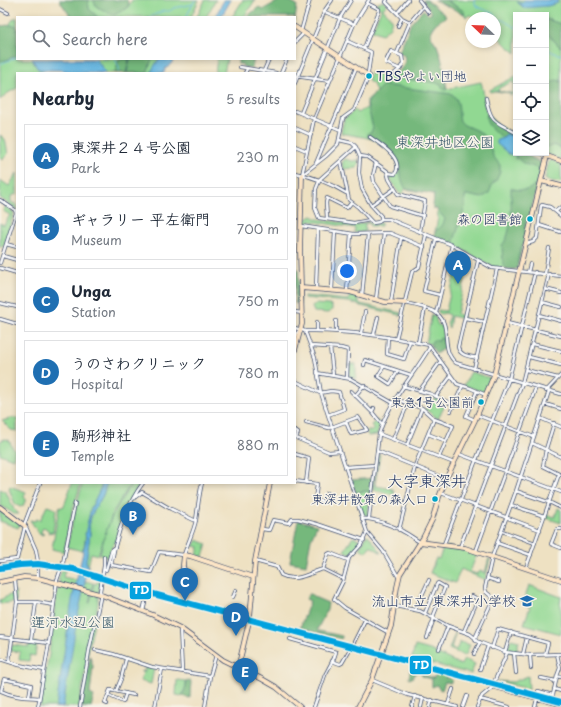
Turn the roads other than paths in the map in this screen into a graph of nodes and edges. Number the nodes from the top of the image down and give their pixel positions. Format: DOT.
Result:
graph roads {
  1 [pos="310,0"];
  2 [pos="332,0"];
  3 [pos="351,0"];
  4 [pos="369,0"];
  5 [pos="388,0"];
  6 [pos="408,0"];
  7 [pos="419,0"];
  8 [pos="367,3"];
  9 [pos="423,7"];
  10 [pos="0,9"];
  11 [pos="325,12"];
  12 [pos="8,13"];
  13 [pos="397,13"];
  14 [pos="429,13"];
  15 [pos="340,18"];
  16 [pos="402,18"];
  17 [pos="410,22"];
  18 [pos="354,24"];
  19 [pos="398,26"];
  20 [pos="296,28"];
  21 [pos="302,32"];
  22 [pos="313,39"];
  23 [pos="296,41"];
  24 [pos="346,41"];
  25 [pos="327,48"];
  26 [pos="364,48"];
  27 [pos="396,54"];
  28 [pos="340,57"];
  29 [pos="269,60"];
  30 [pos="287,60"];
  31 [pos="240,67"];
  32 [pos="356,67"];
  33 [pos="246,69"];
  34 [pos="400,69"];
  35 [pos="245,72"];
  36 [pos="263,72"];
  37 [pos="281,72"];
  38 [pos="395,73"];
  39 [pos="296,76"];
  40 [pos="368,76"];
  41 [pos="314,79"];
  42 [pos="330,81"];
  43 [pos="486,98"];
  44 [pos="296,111"];
  45 [pos="301,113"];
  46 [pos="314,119"];
  47 [pos="331,126"];
  48 [pos="296,128"];
  49 [pos="341,130"];
  50 [pos="513,132"];
  51 [pos="311,135"];
  52 [pos="370,138"];
  53 [pos="339,140"];
  54 [pos="296,146"];
  55 [pos="356,147"];
  56 [pos="307,151"];
  57 [pos="360,156"];
  58 [pos="547,156"];
  59 [pos="341,161"];
  60 [pos="561,162"];
  61 [pos="316,163"];
  62 [pos="376,163"];
  63 [pos="296,173"];
  64 [pos="388,173"];
  65 [pos="302,175"];
  66 [pos="320,179"];
  67 [pos="541,181"];
  68 [pos="561,186"];
  69 [pos="394,188"];
  70 [pos="347,193"];
  71 [pos="383,197"];
  72 [pos="0,200"];
  73 [pos="351,202"];
  74 [pos="371,205"];
  75 [pos="561,207"];
  76 [pos="556,212"];
  77 [pos="423,216"];
  78 [pos="561,216"];
  79 [pos="327,218"];
  80 [pos="381,219"];
  81 [pos="370,220"];
  82 [pos="539,225"];
  83 [pos="300,226"];
  84 [pos="318,229"];
  85 [pos="335,231"];
  86 [pos="420,232"];
  87 [pos="561,232"];
  88 [pos="384,233"];
  89 [pos="351,234"];
  90 [pos="368,234"];
  91 [pos="426,235"];
  92 [pos="401,238"];
  93 [pos="436,239"];
  94 [pos="6,244"];
  95 [pos="526,244"];
  96 [pos="452,245"];
  97 [pos="16,247"];
  98 [pos="424,247"];
  99 [pos="548,248"];
  100 [pos="2,256"];
  101 [pos="16,260"];
  102 [pos="478,261"];
  103 [pos="0,263"];
  104 [pos="530,264"];
  105 [pos="0,268"];
  106 [pos="497,269"];
  107 [pos="519,271"];
  108 [pos="528,272"];
  109 [pos="535,272"];
  110 [pos="16,273"];
  111 [pos="545,274"];
  112 [pos="549,274"];
  113 [pos="561,276"];
  114 [pos="301,288"];
  115 [pos="545,289"];
  116 [pos="316,290"];
  117 [pos="332,291"];
  118 [pos="347,292"];
  119 [pos="561,293"];
  120 [pos="440,295"];
  121 [pos="362,296"];
  122 [pos="376,300"];
  123 [pos="391,302"];
  124 [pos="542,302"];
  125 [pos="0,303"];
  126 [pos="405,303"];
  127 [pos="16,307"];
  128 [pos="561,307"];
  129 [pos="425,308"];
  130 [pos="296,312"];
  131 [pos="365,312"];
  132 [pos="436,313"];
  133 [pos="302,314"];
  134 [pos="539,316"];
  135 [pos="378,317"];
  136 [pos="465,318"];
  137 [pos="0,319"];
  138 [pos="336,321"];
  139 [pos="561,321"];
  140 [pos="317,322"];
  141 [pos="485,322"];
  142 [pos="507,323"];
  143 [pos="16,324"];
  144 [pos="522,327"];
  145 [pos="296,328"];
  146 [pos="303,330"];
  147 [pos="536,330"];
  148 [pos="317,331"];
  149 [pos="336,331"];
  150 [pos="361,333"];
  151 [pos="296,334"];
  152 [pos="374,335"];
  153 [pos="561,336"];
  154 [pos="388,337"];
  155 [pos="396,339"];
  156 [pos="410,341"];
  157 [pos="418,343"];
  158 [pos="532,344"];
  159 [pos="311,346"];
  160 [pos="330,347"];
  161 [pos="430,347"];
  162 [pos="296,348"];
  163 [pos="561,351"];
  164 [pos="529,356"];
  165 [pos="477,358"];
  166 [pos="440,362"];
  167 [pos="561,365"];
  168 [pos="364,366"];
  169 [pos="384,366"];
  170 [pos="474,369"];
  171 [pos="526,370"];
  172 [pos="398,371"];
  173 [pos="317,372"];
  174 [pos="333,375"];
  175 [pos="411,375"];
  176 [pos="494,375"];
  177 [pos="561,375"];
  178 [pos="450,376"];
  179 [pos="347,378"];
  180 [pos="558,378"];
  181 [pos="509,380"];
  182 [pos="296,381"];
  183 [pos="522,383"];
  184 [pos="364,385"];
  185 [pos="403,386"];
  186 [pos="462,386"];
  187 [pos="536,387"];
  188 [pos="420,390"];
  189 [pos="351,391"];
  190 [pos="477,391"];
  191 [pos="548,391"];
  192 [pos="321,393"];
  193 [pos="561,394"];
  194 [pos="486,395"];
  195 [pos="355,396"];
  196 [pos="436,396"];
  197 [pos="395,399"];
  198 [pos="393,403"];
  199 [pos="408,403"];
  200 [pos="545,404"];
  201 [pos="454,405"];
  202 [pos="374,408"];
  203 [pos="422,408"];
  204 [pos="561,410"];
  205 [pos="451,411"];
  206 [pos="372,412"];
  207 [pos="328,415"];
  208 [pos="477,415"];
  209 [pos="540,418"];
  210 [pos="434,419"];
  211 [pos="475,420"];
  212 [pos="492,420"];
  213 [pos="306,422"];
  214 [pos="346,422"];
  215 [pos="554,423"];
  216 [pos="382,424"];
  217 [pos="506,426"];
  218 [pos="332,427"];
  219 [pos="561,427"];
  220 [pos="520,431"];
  221 [pos="379,434"];
  222 [pos="428,434"];
  223 [pos="534,437"];
  224 [pos="296,438"];
  225 [pos="393,439"];
  226 [pos="446,441"];
  227 [pos="532,443"];
  228 [pos="407,445"];
  229 [pos="422,450"];
  230 [pos="546,450"];
  231 [pos="340,451"];
  232 [pos="378,451"];
  233 [pos="296,454"];
  234 [pos="459,454"];
  235 [pos="439,457"];
  236 [pos="561,457"];
  237 [pos="476,460"];
  238 [pos="454,463"];
  239 [pos="375,465"];
  240 [pos="415,466"];
  241 [pos="491,466"];
  242 [pos="345,467"];
  243 [pos="506,472"];
  244 [pos="560,475"];
  245 [pos="521,478"];
  246 [pos="446,479"];
  247 [pos="296,481"];
  248 [pos="306,483"];
  249 [pos="40,484"];
  250 [pos="142,484"];
  251 [pos="202,484"];
  252 [pos="270,484"];
  253 [pos="554,490"];
  254 [pos="516,492"];
  255 [pos="561,492"];
  256 [pos="327,493"];
  257 [pos="440,493"];
  258 [pos="132,499"];
  259 [pos="460,500"];
  260 [pos="75,503"];
  261 [pos="549,503"];
  262 [pos="511,505"];
  263 [pos="476,506"];
  264 [pos="0,508"];
  265 [pos="561,508"];
  266 [pos="491,512"];
  267 [pos="544,516"];
  268 [pos="369,518"];
  269 [pos="506,518"];
  270 [pos="362,519"];
  271 [pos="196,521"];
  272 [pos="25,526"];
  273 [pos="262,529"];
  274 [pos="399,530"];
  275 [pos="540,530"];
  276 [pos="561,530"];
  277 [pos="502,531"];
  278 [pos="367,532"];
  279 [pos="364,540"];
  280 [pos="420,542"];
  281 [pos="497,543"];
  282 [pos="535,543"];
  283 [pos="444,544"];
  284 [pos="115,547"];
  285 [pos="460,547"];
  286 [pos="561,548"];
  287 [pos="476,551"];
  288 [pos="184,555"];
  289 [pos="531,555"];
  290 [pos="104,556"];
  291 [pos="492,557"];
  292 [pos="348,560"];
  293 [pos="0,561"];
  294 [pos="255,561"];
  295 [pos="38,562"];
  296 [pos="182,565"];
  297 [pos="38,567"];
  298 [pos="526,568"];
  299 [pos="323,569"];
  300 [pos="104,570"];
  301 [pos="187,571"];
  302 [pos="180,574"];
  303 [pos="253,577"];
  304 [pos="15,578"];
  305 [pos="38,578"];
  306 [pos="399,578"];
  307 [pos="487,578"];
  308 [pos="343,579"];
  309 [pos="429,580"];
  310 [pos="561,580"];
  311 [pos="0,582"];
  312 [pos="499,582"];
  313 [pos="58,583"];
  314 [pos="236,590"];
  315 [pos="100,594"];
  316 [pos="472,596"];
  317 [pos="233,597"];
  318 [pos="17,602"];
  319 [pos="36,602"];
  320 [pos="145,603"];
  321 [pos="54,605"];
  322 [pos="394,606"];
  323 [pos="416,610"];
  324 [pos="143,611"];
  325 [pos="425,613"];
  326 [pos="434,618"];
  327 [pos="365,620"];
  328 [pos="448,626"];
  329 [pos="180,628"];
  330 [pos="464,631"];
  331 [pos="511,632"];
  332 [pos="389,633"];
  333 [pos="528,637"];
  334 [pos="0,638"];
  335 [pos="428,638"];
  336 [pos="475,638"];
  337 [pos="12,639"];
  338 [pos="290,639"];
  339 [pos="31,640"];
  340 [pos="354,642"];
  341 [pos="480,642"];
  342 [pos="49,643"];
  343 [pos="488,646"];
  344 [pos="492,648"];
  345 [pos="350,649"];
  346 [pos="439,649"];
  347 [pos="95,650"];
  348 [pos="506,652"];
  349 [pos="514,653"];
  350 [pos="474,654"];
  351 [pos="523,654"];
  352 [pos="545,654"];
  353 [pos="559,654"];
  354 [pos="216,655"];
  355 [pos="530,655"];
  356 [pos="0,659"];
  357 [pos="126,659"];
  358 [pos="332,661"];
  359 [pos="9,662"];
  360 [pos="238,668"];
  361 [pos="531,668"];
  362 [pos="162,669"];
  363 [pos="480,669"];
  364 [pos="44,670"];
  365 [pos="182,671"];
  366 [pos="516,672"];
  367 [pos="210,676"];
  368 [pos="557,676"];
  369 [pos="561,677"];
  370 [pos="541,678"];
  371 [pos="372,680"];
  372 [pos="495,680"];
  373 [pos="556,681"];
  374 [pos="453,689"];
  375 [pos="554,689"];
  376 [pos="116,691"];
  377 [pos="538,691"];
  378 [pos="561,691"];
  379 [pos="126,693"];
  380 [pos="108,695"];
  381 [pos="134,695"];
  382 [pos="415,696"];
  383 [pos="467,696"];
  384 [pos="29,697"];
  385 [pos="39,698"];
  386 [pos="423,698"];
  387 [pos="480,699"];
  388 [pos="537,699"];
  389 [pos="432,700"];
  390 [pos="294,702"];
  391 [pos="552,703"];
  392 [pos="107,704"];
  393 [pos="448,704"];
  394 [pos="561,705"];
  395 [pos="38,707"];
  396 [pos="80,707"];
  397 [pos="155,707"];
  398 [pos="205,707"];
  399 [pos="292,707"];
  400 [pos="300,707"];
  401 [pos="314,707"];
  402 [pos="358,707"];
  403 [pos="412,707"];
  404 [pos="421,707"];
  405 [pos="430,707"];
  406 [pos="457,707"];
  407 [pos="463,707"];
  408 [pos="477,707"];
  409 [pos="509,707"];
  410 [pos="536,707"];
  411 [pos="550,707"];
  1 -- 21 [label="street"];
  2 -- 11 [label="street"];
  3 -- 15 [label="street"];
  4 -- 8 [label="street"];
  5 -- 13 [label="street"];
  6 -- 13 [label="street"];
  7 -- 9 [label="street"];
  8 -- 18 [label="street"];
  8 -- 26 [label="street"];
  9 -- 14 [label="street"];
  9 -- 17 [label="street"];
  10 -- 12 [label="street"];
  11 -- 15 [label="street"];
  11 -- 22 [label="street"];
  13 -- 16 [label="street"];
  15 -- 18 [label="street"];
  15 -- 25 [label="street"];
  16 -- 17 [label="street"];
  16 -- 19 [label="street"];
  17 -- 27 [label="street"];
  18 -- 24 [label="street"];
  20 -- 21 [label="street"];
  21 -- 22 [label="street"];
  21 -- 23 [label="street"];
  22 -- 25 [label="street"];
  22 -- 39 [label="street"];
  24 -- 26 [label="street"];
  24 -- 28 [label="street"];
  25 -- 28 [label="street"];
  25 -- 41 [label="street"];
  26 -- 40 [label="street"];
  27 -- 34 [label="street"];
  27 -- 34 [label="street"];
  28 -- 32 [label="street"];
  28 -- 42 [label="street"];
  29 -- 36 [label="street"];
  30 -- 37 [label="street"];
  31 -- 33 [label="street"];
  32 -- 40 [label="street"];
  32 -- 47 [label="street"];
  33 -- 35 [label="street"];
  33 -- 36 [label="street"];
  34 -- 38 [label="street"];
  39 -- 41 [label="street"];
  40 -- 49 [label="street"];
  41 -- 42 [label="street"];
  41 -- 45 [label="street"];
  42 -- 46 [label="street"];
  43 -- 50 [label="street"];
  44 -- 45 [label="street"];
  45 -- 46 [label="street"];
  46 -- 47 [label="street"];
  46 -- 51 [label="street"];
  47 -- 49 [label="street"];
  47 -- 61 [label="street"];
  48 -- 51 [label="street"];
  49 -- 53 [label="street"];
  51 -- 56 [label="street"];
  52 -- 64 [label="street"];
  53 -- 55 [label="street"];
  53 -- 61 [label="street"];
  54 -- 56 [label="street"];
  55 -- 57 [label="street"];
  55 -- 59 [label="street"];
  56 -- 65 [label="street"];
  57 -- 62 [label="street"];
  57 -- 74 [label="street"];
  58 -- 60 [label="street"];
  58 -- 67 [label="street"];
  59 -- 66 [label="street"];
  59 -- 70 [label="street"];
  61 -- 65 [label="street"];
  62 -- 64 [label="street"];
  62 -- 71 [label="street"];
  63 -- 65 [label="street"];
  64 -- 69 [label="street"];
  65 -- 66 [label="street"];
  65 -- 83 [label="street"];
  66 -- 70 [label="street"];
  66 -- 79 [label="street"];
  67 -- 68 [label="street"];
  67 -- 95 [label="street"];
  69 -- 71 [label="street"];
  69 -- 77 [label="street"];
  70 -- 73 [label="street"];
  71 -- 74 [label="street"];
  71 -- 77 [label="street"];
  72 -- 94 [label="street"];
  73 -- 79 [label="street"];
  73 -- 81 [label="street"];
  74 -- 80 [label="street"];
  75 -- 76 [label="street"];
  76 -- 78 [label="street"];
  76 -- 82 [label="street"];
  77 -- 86 [label="street"];
  79 -- 81 [label="street"];
  80 -- 81 [label="street"];
  80 -- 86 [label="street"];
  82 -- 87 [label="street"];
  82 -- 95 [label="street"];
  83 -- 84 [label="street"];
  83 -- 114 [label="street"];
  84 -- 85 [label="street"];
  84 -- 116 [label="street"];
  85 -- 89 [label="street"];
  85 -- 117 [label="street"];
  86 -- 91 [label="street"];
  88 -- 90 [label="street"];
  88 -- 92 [label="street"];
  88 -- 122 [label="street"];
  89 -- 90 [label="street"];
  89 -- 118 [label="street"];
  90 -- 121 [label="street"];
  91 -- 93 [label="street"];
  91 -- 98 [label="street"];
  92 -- 98 [label="street"];
  92 -- 123 [label="street"];
  93 -- 96 [label="street"];
  93 -- 120 [label="street"];
  94 -- 97 [label="street"];
  94 -- 100 [label="street"];
  95 -- 107 [label="street"];
  96 -- 102 [label="street"];
  96 -- 120 [label="street"];
  98 -- 126 [label="street"];
  99 -- 111 [label="street"];
  100 -- 101 [label="street"];
  100 -- 103 [label="street"];
  102 -- 106 [label="street"];
  102 -- 136 [label="street"];
  104 -- 108 [label="street"];
  105 -- 110 [label="street"];
  106 -- 107 [label="street"];
  106 -- 141 [label="street"];
  107 -- 108 [label="street"];
  107 -- 142 [label="street"];
  108 -- 109 [label="street"];
  109 -- 111 [label="street"];
  109 -- 144 [label="street"];
  111 -- 112 [label="street"];
  112 -- 113 [label="street"];
  112 -- 115 [label="street"];
  114 -- 116 [label="street"];
  114 -- 133 [label="street"];
  115 -- 119 [label="street"];
  115 -- 124 [label="street"];
  116 -- 117 [label="street"];
  117 -- 118 [label="street"];
  118 -- 121 [label="street"];
  120 -- 132 [label="street"];
  121 -- 122 [label="street"];
  122 -- 123 [label="street"];
  123 -- 126 [label="street"];
  124 -- 128 [label="street"];
  124 -- 134 [label="street"];
  125 -- 127 [label="street"];
  126 -- 129 [label="street"];
  126 -- 155 [label="street"];
  129 -- 132 [label="street"];
  129 -- 157 [label="street"];
  130 -- 133 [label="street"];
  131 -- 150 [label="street"];
  132 -- 170 [label="street"];
  133 -- 146 [label="street"];
  134 -- 139 [label="street"];
  134 -- 147 [label="street"];
  135 -- 152 [label="street"];
  136 -- 141 [label="street"];
  136 -- 165 [label="street"];
  137 -- 143 [label="street"];
  138 -- 149 [label="street"];
  140 -- 148 [label="street"];
  141 -- 165 [label="street"];
  142 -- 144 [label="street"];
  142 -- 176 [label="street"];
  144 -- 147 [label="street"];
  144 -- 181 [label="street"];
  145 -- 146 [label="street"];
  146 -- 148 [label="street"];
  146 -- 151 [label="street"];
  146 -- 159 [label="street"];
  146 -- 162 [label="street"];
  147 -- 153 [label="street"];
  147 -- 158 [label="street"];
  148 -- 149 [label="street"];
  149 -- 150 [label="street"];
  150 -- 152 [label="street"];
  152 -- 154 [label="street"];
  154 -- 155 [label="street"];
  154 -- 156 [label="street"];
  155 -- 156 [label="street"];
  156 -- 157 [label="street"];
  157 -- 161 [label="street"];
  158 -- 163 [label="street"];
  158 -- 164 [label="street"];
  159 -- 160 [label="street"];
  159 -- 173 [label="street"];
  160 -- 174 [label="street"];
  160 -- 179 [label="street"];
  161 -- 166 [label="street"];
  161 -- 175 [label="street"];
  164 -- 167 [label="street"];
  164 -- 171 [label="street"];
  165 -- 170 [label="street"];
  166 -- 178 [label="street"];
  166 -- 188 [label="street"];
  168 -- 169 [label="street"];
  169 -- 172 [label="street"];
  169 -- 172 [label="street"];
  170 -- 176 [label="street"];
  171 -- 180 [label="street"];
  171 -- 183 [label="street"];
  172 -- 175 [label="street"];
  173 -- 174 [label="street"];
  173 -- 192 [label="street"];
  174 -- 179 [label="street"];
  175 -- 185 [label="street"];
  176 -- 181 [label="street"];
  176 -- 194 [label="street"];
  177 -- 180 [label="street"];
  178 -- 186 [label="street"];
  178 -- 196 [label="street"];
  179 -- 184 [label="street"];
  180 -- 191 [label="street"];
  181 -- 183 [label="street"];
  181 -- 212 [label="street"];
  182 -- 192 [label="street"];
  183 -- 187 [label="street"];
  183 -- 217 [label="street"];
  184 -- 195 [label="street"];
  184 -- 198 [label="street"];
  185 -- 188 [label="street"];
  185 -- 197 [label="street"];
  186 -- 190 [label="street"];
  186 -- 201 [label="street"];
  187 -- 191 [label="street"];
  187 -- 220 [label="street"];
  188 -- 196 [label="street"];
  189 -- 195 [label="street"];
  190 -- 194 [label="street"];
  190 -- 211 [label="street"];
  191 -- 193 [label="street"];
  191 -- 200 [label="street"];
  192 -- 207 [label="street"];
  192 -- 207 [label="street"];
  194 -- 208 [label="street"];
  195 -- 206 [label="street"];
  196 -- 201 [label="street"];
  197 -- 198 [label="street"];
  197 -- 199 [label="street"];
  198 -- 216 [label="street"];
  199 -- 203 [label="street"];
  199 -- 225 [label="street"];
  200 -- 204 [label="street"];
  200 -- 209 [label="street"];
  201 -- 205 [label="street"];
  202 -- 206 [label="street"];
  203 -- 210 [label="street"];
  203 -- 228 [label="street"];
  206 -- 216 [label="street"];
  207 -- 218 [label="street"];
  208 -- 211 [label="street"];
  208 -- 212 [label="street"];
  209 -- 215 [label="street"];
  209 -- 223 [label="street"];
  210 -- 222 [label="street"];
  210 -- 226 [label="street"];
  211 -- 234 [label="street"];
  212 -- 217 [label="street"];
  212 -- 237 [label="street"];
  213 -- 218 [label="street"];
  214 -- 214 [label="street"];
  214 -- 218 [label="street"];
  215 -- 219 [label="street"];
  215 -- 230 [label="street"];
  216 -- 221 [label="street"];
  217 -- 220 [label="street"];
  217 -- 241 [label="street"];
  218 -- 231 [label="street"];
  220 -- 223 [label="street"];
  220 -- 243 [label="street"];
  221 -- 225 [label="street"];
  221 -- 232 [label="street"];
  222 -- 226 [label="street"];
  222 -- 229 [label="street"];
  223 -- 227 [label="street"];
  224 -- 231 [label="street"];
  225 -- 228 [label="street"];
  226 -- 235 [label="street"];
  227 -- 230 [label="street"];
  227 -- 245 [label="street"];
  228 -- 229 [label="street"];
  229 -- 235 [label="street"];
  229 -- 240 [label="street"];
  230 -- 236 [label="street"];
  230 -- 244 [label="street"];
  231 -- 242 [label="street"];
  232 -- 239 [label="street"];
  232 -- 240 [label="street"];
  233 -- 248 [label="street"];
  234 -- 237 [label="street"];
  234 -- 238 [label="street"];
  235 -- 238 [label="street"];
  237 -- 241 [label="street"];
  237 -- 259 [label="street"];
  238 -- 246 [label="street"];
  239 -- 242 [label="street"];
  239 -- 268 [label="street"];
  240 -- 246 [label="street"];
  240 -- 274 [label="street"];
  241 -- 243 [label="street"];
  241 -- 263 [label="street"];
  242 -- 270 [label="street"];
  243 -- 245 [label="street"];
  243 -- 266 [label="street"];
  244 -- 253 [label="street"];
  245 -- 253 [label="street"];
  245 -- 254 [label="street"];
  246 -- 257 [label="street"];
  247 -- 248 [label="street"];
  248 -- 256 [label="street"];
  249 -- 272 [label="street"];
  250 -- 258 [label="street"];
  251 -- 271 [label="street"];
  252 -- 273 [label="street"];
  253 -- 255 [label="street"];
  253 -- 261 [label="street"];
  254 -- 261 [label="street"];
  254 -- 262 [label="street"];
  257 -- 259 [label="street"];
  257 -- 280 [label="street"];
  258 -- 271 [label="street"];
  258 -- 284 [label="street"];
  259 -- 263 [label="street"];
  259 -- 283 [label="street"];
  260 -- 313 [label="street"];
  261 -- 265 [label="street"];
  261 -- 267 [label="street"];
  262 -- 267 [label="street"];
  262 -- 269 [label="street"];
  263 -- 266 [label="street"];
  263 -- 285 [label="street"];
  264 -- 272 [label="street"];
  266 -- 269 [label="street"];
  266 -- 287 [label="street"];
  267 -- 275 [label="street"];
  268 -- 270 [label="street"];
  268 -- 274 [label="street"];
  269 -- 275 [label="street"];
  269 -- 277 [label="street"];
  270 -- 278 [label="street"];
  271 -- 288 [label="street"];
  272 -- 293 [label="street"];
  272 -- 295 [label="street"];
  273 -- 279 [label="street"];
  273 -- 294 [label="street"];
  274 -- 280 [label="street"];
  275 -- 282 [label="street"];
  276 -- 286 [label="street"];
  277 -- 281 [label="street"];
  277 -- 282 [label="street"];
  278 -- 279 [label="street"];
  278 -- 306 [label="street"];
  279 -- 292 [label="street"];
  280 -- 283 [label="street"];
  280 -- 306 [label="street"];
  281 -- 289 [label="street"];
  281 -- 291 [label="street"];
  282 -- 289 [label="street"];
  283 -- 285 [label="street"];
  284 -- 288 [label="street"];
  284 -- 300 [label="street"];
  285 -- 287 [label="street"];
  287 -- 291 [label="street"];
  288 -- 296 [label="street"];
  288 -- 303 [label="street"];
  289 -- 298 [label="street"];
  290 -- 300 [label="street"];
  291 -- 298 [label="street"];
  291 -- 307 [label="street"];
  292 -- 299 [label="street"];
  292 -- 308 [label="street"];
  294 -- 299 [label="street"];
  294 -- 303 [label="street"];
  296 -- 301 [label="street"];
  296 -- 302 [label="street"];
  297 -- 305 [label="street"];
  298 -- 310 [label="street"];
  299 -- 308 [label="street"];
  300 -- 315 [label="street"];
  301 -- 302 [label="street"];
  301 -- 302 [label="street"];
  303 -- 360 [label="street"];
  304 -- 305 [label="street"];
  304 -- 311 [label="street"];
  304 -- 318 [label="street"];
  305 -- 313 [label="street"];
  306 -- 322 [label="street"];
  307 -- 312 [label="street"];
  307 -- 336 [label="street"];
  308 -- 327 [label="street"];
  309 -- 323 [label="street"];
  313 -- 315 [label="street"];
  313 -- 321 [label="street"];
  314 -- 317 [label="street"];
  315 -- 324 [label="street"];
  315 -- 396 [label="street"];
  316 -- 330 [label="street"];
  318 -- 319 [label="street"];
  318 -- 337 [label="street"];
  319 -- 321 [label="street"];
  319 -- 339 [label="street"];
  320 -- 324 [label="street"];
  321 -- 342 [label="street"];
  322 -- 323 [label="street"];
  322 -- 332 [label="street"];
  323 -- 325 [label="street"];
  324 -- 329 [label="street"];
  325 -- 326 [label="street"];
  325 -- 326 [label="street"];
  326 -- 328 [label="street"];
  326 -- 335 [label="street"];
  327 -- 332 [label="street"];
  327 -- 340 [label="street"];
  328 -- 330 [label="street"];
  328 -- 346 [label="street"];
  329 -- 354 [label="street"];
  329 -- 365 [label="street"];
  330 -- 336 [label="street"];
  331 -- 333 [label="street"];
  331 -- 344 [label="street"];
  331 -- 348 [label="street"];
  332 -- 371 [label="street"];
  333 -- 351 [label="street"];
  333 -- 352 [label="street"];
  334 -- 337 [label="street"];
  336 -- 341 [label="street"];
  337 -- 339 [label="street"];
  337 -- 359 [label="street"];
  338 -- 358 [label="street"];
  339 -- 342 [label="street"];
  341 -- 343 [label="street"];
  341 -- 350 [label="street"];
  342 -- 364 [label="street"];
  343 -- 344 [label="street"];
  343 -- 363 [label="street"];
  344 -- 348 [label="street"];
  345 -- 358 [label="street"];
  347 -- 357 [label="street"];
  348 -- 349 [label="street"];
  348 -- 372 [label="street"];
  349 -- 351 [label="street"];
  349 -- 366 [label="street"];
  351 -- 355 [label="street"];
  352 -- 353 [label="street"];
  352 -- 355 [label="street"];
  353 -- 368 [label="street"];
  354 -- 360 [label="street"];
  354 -- 367 [label="street"];
  355 -- 361 [label="street"];
  356 -- 359 [label="street"];
  357 -- 362 [label="street"];
  357 -- 376 [label="street"];
  358 -- 401 [label="street"];
  359 -- 364 [label="street"];
  360 -- 390 [label="street"];
  362 -- 365 [label="street"];
  362 -- 397 [label="street"];
  364 -- 385 [label="street"];
  365 -- 367 [label="street"];
  367 -- 398 [label="street"];
  368 -- 369 [label="street"];
  368 -- 373 [label="street"];
  370 -- 373 [label="street"];
  371 -- 382 [label="street"];
  371 -- 402 [label="street"];
  373 -- 375 [label="street"];
  374 -- 393 [label="street"];
  375 -- 377 [label="street"];
  375 -- 378 [label="street"];
  376 -- 379 [label="street"];
  376 -- 380 [label="street"];
  379 -- 380 [label="street"];
  379 -- 381 [label="street"];
  380 -- 392 [label="street"];
  382 -- 386 [label="street"];
  382 -- 403 [label="street"];
  383 -- 407 [label="street"];
  384 -- 384 [label="street"];
  384 -- 385 [label="street"];
  385 -- 395 [label="street"];
  386 -- 389 [label="street"];
  386 -- 404 [label="street"];
  387 -- 388 [label="street"];
  387 -- 408 [label="street"];
  387 -- 409 [label="street"];
  388 -- 391 [label="street"];
  388 -- 410 [label="street"];
  389 -- 393 [label="street"];
  389 -- 405 [label="street"];
  390 -- 399 [label="street"];
  390 -- 400 [label="street"];
  391 -- 394 [label="street"];
  391 -- 411 [label="street"];
  393 -- 406 [label="street"];
}
